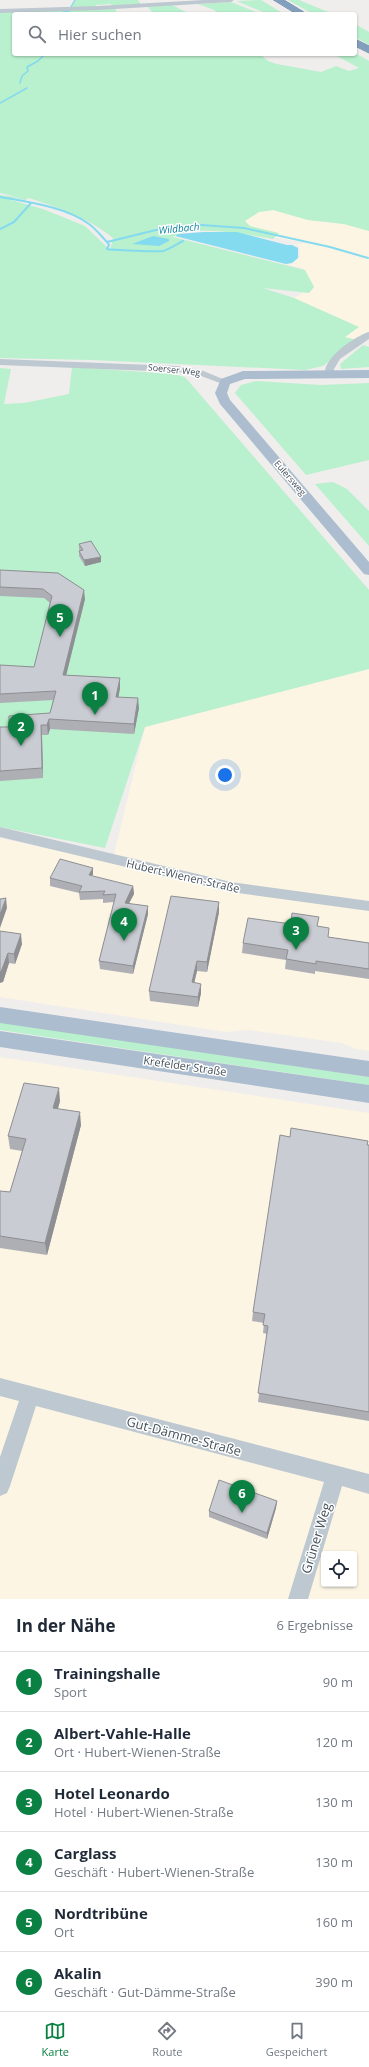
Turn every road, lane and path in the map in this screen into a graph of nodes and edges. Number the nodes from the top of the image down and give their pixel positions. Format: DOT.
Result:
graph roads {
  1 [pos="231,0"];
  2 [pos="278,0"];
  3 [pos="269,2"];
  4 [pos="0,11"];
  5 [pos="286,12"];
  6 [pos="299,12"];
  7 [pos="357,43"];
  8 [pos="357,50"];
  9 [pos="369,50"];
  10 [pos="369,57"];
  11 [pos="369,335"];
  12 [pos="0,362"];
  13 [pos="369,374"];
  14 [pos="329,376"];
  15 [pos="225,382"];
  16 [pos="369,571"];
  17 [pos="0,832"];
  18 [pos="369,906"];
  19 [pos="0,1014"];
  20 [pos="0,1039"];
  21 [pos="369,1069"];
  22 [pos="369,1094"];
  23 [pos="0,1387"];
  24 [pos="30,1395"];
  25 [pos="335,1476"];
  26 [pos="369,1484"];
  27 [pos="0,1486"];
  28 [pos="298,1599"];
  1 -- 4 [label="street"];
  2 -- 6 [label="highway"];
  3 -- 5 [label="highway"];
  7 -- 9 [label="highway"];
  8 -- 10 [label="highway"];
  11 -- 14 [label="street"];
  12 -- 15 [label="street, Soerser Weg"];
  13 -- 14 [label="main road"];
  14 -- 15 [label="main road"];
  15 -- 16 [label="main road, Eulersweg"];
  17 -- 18 [label="street, Hubert-Wienen-Straße"];
  19 -- 21 [label="main road"];
  20 -- 22 [label="main road, Krefelder Straße"];
  23 -- 24 [label="street, Gut-Dämme-Straße"];
  24 -- 25 [label="street, Gut-Dämme-Straße"];
  24 -- 27 [label="street"];
  25 -- 26 [label="street, Gut-Dämme-Straße"];
  25 -- 28 [label="street, Grüner Weg"];
}
